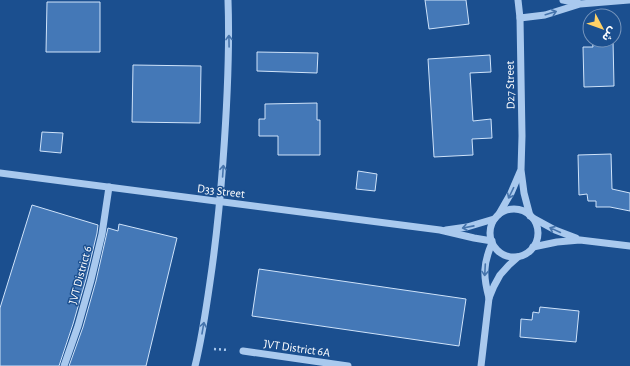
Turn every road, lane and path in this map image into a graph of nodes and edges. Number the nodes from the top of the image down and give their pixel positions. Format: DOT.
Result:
graph roads {
  1 [pos="228,0"];
  2 [pos="518,0"];
  3 [pos="563,0"];
  4 [pos="629,0"];
  5 [pos="580,4"];
  6 [pos="520,18"];
  7 [pos="521,170"];
  8 [pos="0,173"];
  9 [pos="109,187"];
  10 [pos="220,202"];
  11 [pos="531,216"];
  12 [pos="496,217"];
  13 [pos="440,230"];
  14 [pos="580,240"];
  15 [pos="492,242"];
  16 [pos="630,246"];
  17 [pos="533,247"];
  18 [pos="518,256"];
  19 [pos="489,298"];
  20 [pos="200,348"];
  21 [pos="243,351"];
  22 [pos="64,366"];
  23 [pos="195,366"];
  24 [pos="348,366"];
  25 [pos="481,366"];
  10 -- 1 [label="street, one-way"];
  2 -- 6 [label="street, D27 Street"];
  3 -- 5 [label="street"];
  4 -- 5 [label="street"];
  6 -- 5 [label="street, one-way"];
  6 -- 7 [label="street, D27 Street"];
  7 -- 11 [label="street, D27 Street"];
  7 -- 12 [label="street, D27 Street, one-way"];
  8 -- 9 [label="street, D33 Street"];
  9 -- 10 [label="street, D33 Street"];
  9 -- 22 [label="street, JVT District 6"];
  10 -- 13 [label="street, D33 Street"];
  20 -- 10 [label="street, one-way"];
  11 -- 12 [label="street"];
  14 -- 11 [label="street, one-way"];
  11 -- 17 [label="street"];
  12 -- 13 [label="street, D33 Street, one-way"];
  12 -- 15 [label="street"];
  13 -- 15 [label="street, D33 Street"];
  14 -- 16 [label="street"];
  14 -- 17 [label="street"];
  15 -- 18 [label="street"];
  15 -- 19 [label="street, one-way"];
  17 -- 18 [label="street"];
  18 -- 19 [label="street"];
  19 -- 25 [label="street"];
  20 -- 21 [label="path"];
  20 -- 23 [label="street"];
  21 -- 24 [label="street, JVT District 6A"];
}
